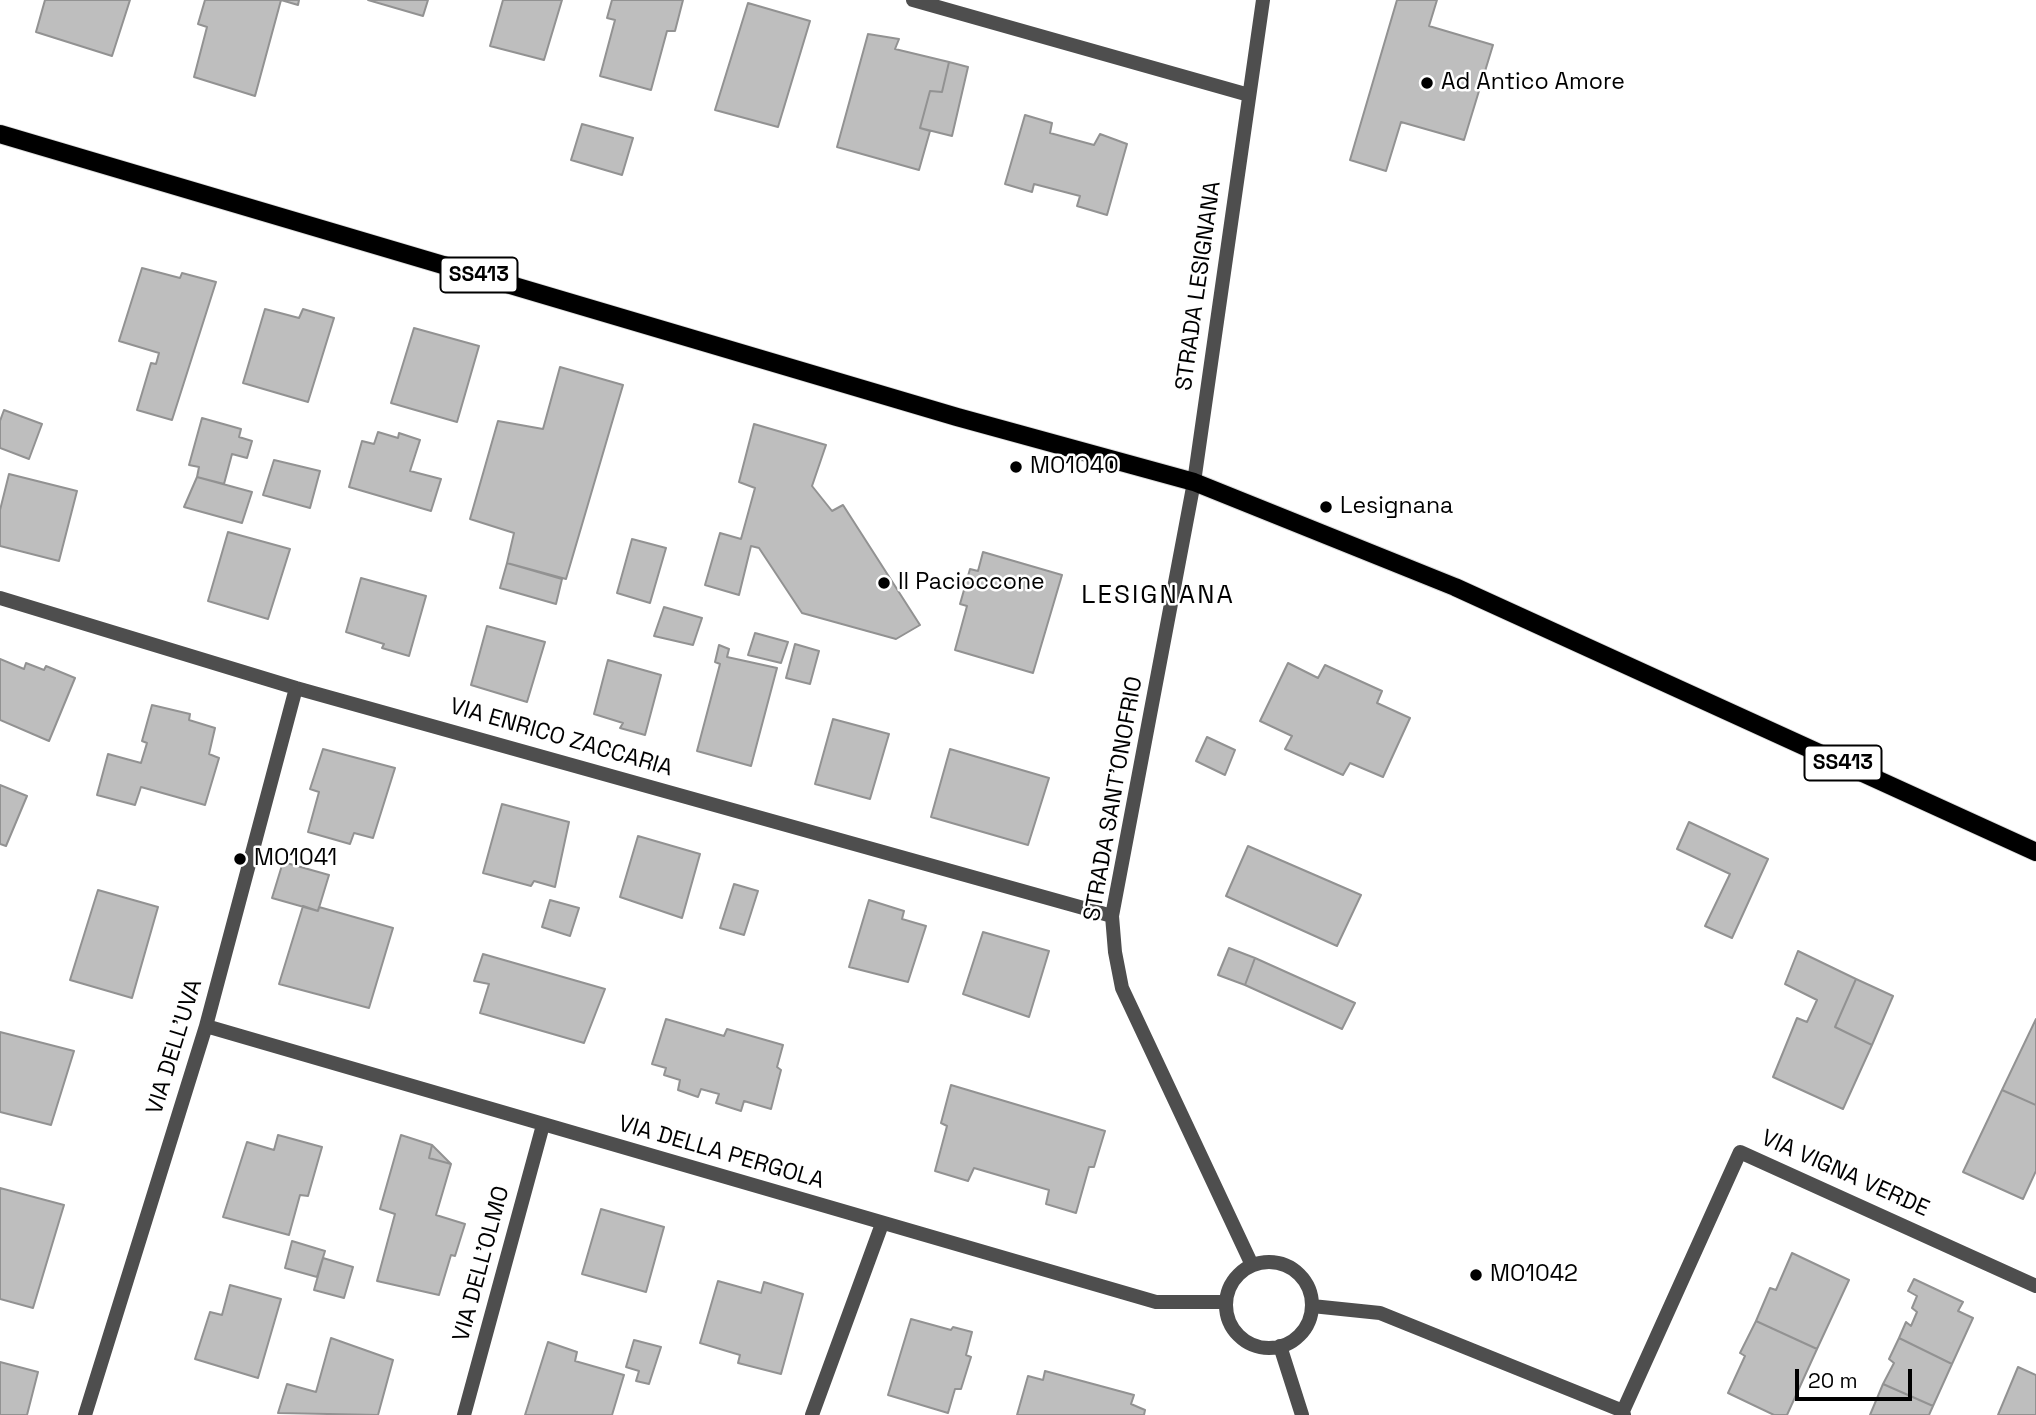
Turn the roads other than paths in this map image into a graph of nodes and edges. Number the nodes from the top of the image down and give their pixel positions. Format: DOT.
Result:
graph roads {
  1 [pos="913,0"];
  2 [pos="1263,0"];
  3 [pos="1249,95"];
  4 [pos="0,134"];
  5 [pos="1194,482"];
  6 [pos="0,598"];
  7 [pos="296,688"];
  8 [pos="2036,852"];
  9 [pos="1112,916"];
  10 [pos="206,1026"];
  11 [pos="543,1125"];
  12 [pos="882,1224"];
  13 [pos="1252,1265"];
  14 [pos="2036,1286"];
  15 [pos="1226,1302"];
  16 [pos="1312,1306"];
  17 [pos="1280,1346"];
  18 [pos="1624,1413"];
  19 [pos="85,1415"];
  20 [pos="464,1415"];
  21 [pos="811,1415"];
  22 [pos="1302,1415"];
  1 -- 3 [label="street"];
  2 -- 3 [label="street, STRADA LESIGNANA"];
  3 -- 5 [label="street, STRADA LESIGNANA"];
  4 -- 5 [label="main road, SS413"];
  5 -- 8 [label="main road, SS413"];
  5 -- 9 [label="street, STRADA SANT'ONOFRIO"];
  6 -- 7 [label="street, VIA ENRICO ZACCARIA"];
  7 -- 9 [label="street, VIA ENRICO ZACCARIA"];
  7 -- 10 [label="street, VIA DELL'UVA"];
  9 -- 13 [label="street, STRADA SANT'ONOFRIO"];
  10 -- 11 [label="street, VIA DELLA PERGOLA"];
  10 -- 19 [label="street, VIA DELL'UVA"];
  11 -- 12 [label="street, VIA DELLA PERGOLA"];
  11 -- 20 [label="street, VIA DELL'OLMO"];
  12 -- 15 [label="street, VIA DELLA PERGOLA"];
  12 -- 21 [label="street"];
  13 -- 15 [label="street"];
  13 -- 16 [label="street"];
  14 -- 18 [label="street, VIA VIGNA VERDE"];
  15 -- 17 [label="street"];
  16 -- 17 [label="street"];
  16 -- 18 [label="street, VIA VIGNA VERDE"];
  17 -- 22 [label="street"];
}
